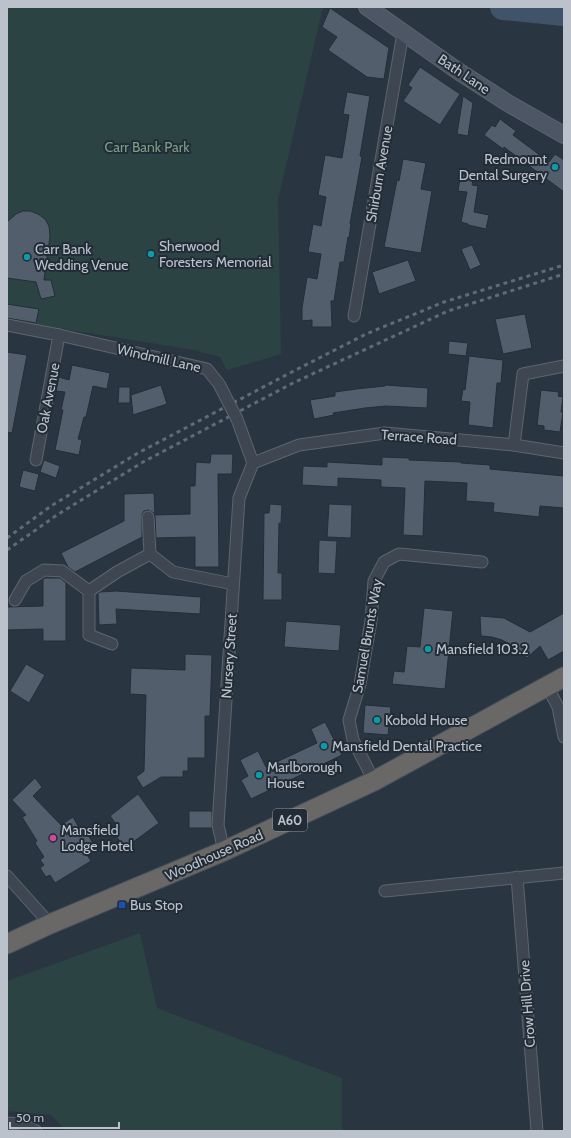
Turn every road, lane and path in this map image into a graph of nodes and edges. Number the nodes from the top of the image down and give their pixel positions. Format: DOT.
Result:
graph roads {
  1 [pos="367,7"];
  2 [pos="403,33"];
  3 [pos="564,135"];
  4 [pos="354,316"];
  5 [pos="7,325"];
  6 [pos="59,335"];
  7 [pos="564,366"];
  8 [pos="514,445"];
  9 [pos="564,454"];
  10 [pos="36,460"];
  11 [pos="254,463"];
  12 [pos="148,517"];
  13 [pos="150,554"];
  14 [pos="482,562"];
  15 [pos="234,584"];
  16 [pos="89,591"];
  17 [pos="15,600"];
  18 [pos="112,644"];
  19 [pos="564,677"];
  20 [pos="547,686"];
  21 [pos="564,737"];
  22 [pos="374,781"];
  23 [pos="224,852"];
  24 [pos="564,873"];
  25 [pos="7,876"];
  26 [pos="517,877"];
  27 [pos="385,891"];
  28 [pos="50,924"];
  29 [pos="7,944"];
  30 [pos="7,1123"];
  31 [pos="36,1131"];
  32 [pos="537,1131"];
  1 -- 2 [label="main road, Bath Lane"];
  2 -- 3 [label="main road, Bath Lane"];
  2 -- 4 [label="street, Shirburn Avenue"];
  5 -- 6 [label="street, Windmill Lane"];
  6 -- 10 [label="street, Oak Avenue"];
  6 -- 11 [label="street, Windmill Lane, bridge"];
  7 -- 8 [label="street"];
  8 -- 9 [label="street, Terrace Road"];
  8 -- 11 [label="street, Terrace Road"];
  11 -- 15 [label="street, Nursery Street"];
  12 -- 13 [label="street"];
  13 -- 15 [label="street"];
  13 -- 16 [label="street"];
  14 -- 22 [label="street, Samuel Brunts Way"];
  15 -- 23 [label="street, Nursery Street"];
  16 -- 17 [label="street"];
  16 -- 18 [label="street"];
  19 -- 20 [label="highway, Woodhouse Road / A60"];
  20 -- 21 [label="street"];
  20 -- 22 [label="highway, Woodhouse Road / A60"];
  22 -- 23 [label="highway, Woodhouse Road / A60"];
  23 -- 28 [label="highway, Woodhouse Road / A60"];
  24 -- 26 [label="street"];
  25 -- 28 [label="street"];
  26 -- 27 [label="street"];
  26 -- 32 [label="street, Crow Hill Drive"];
  28 -- 29 [label="highway, Woodhouse Road / A60"];
  30 -- 31 [label="street"];
}
